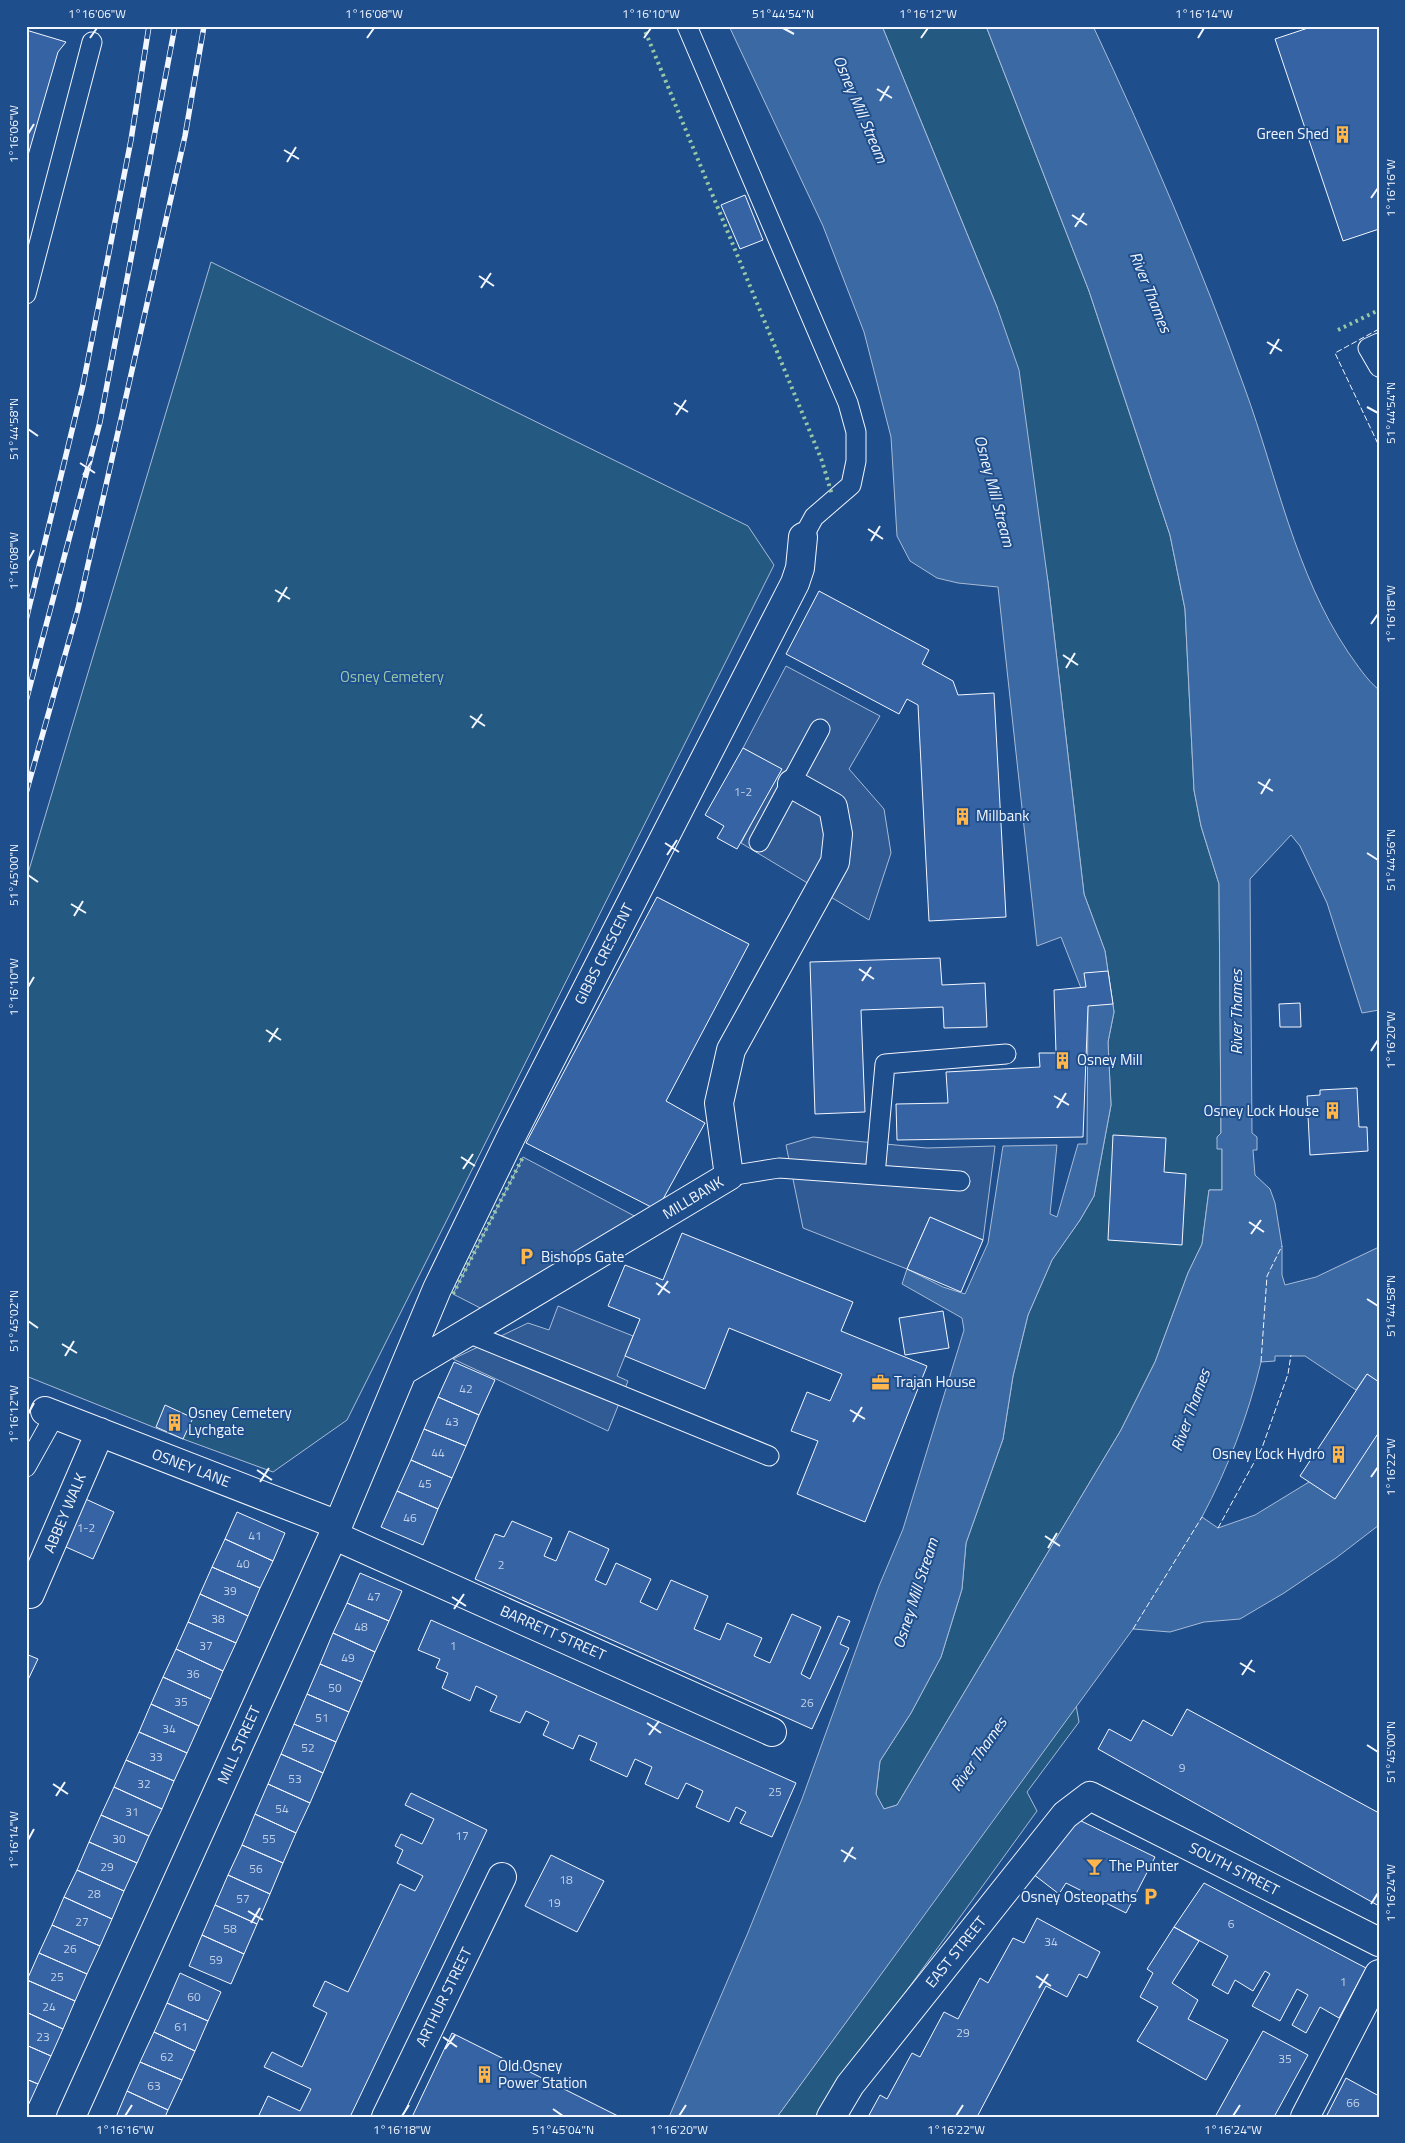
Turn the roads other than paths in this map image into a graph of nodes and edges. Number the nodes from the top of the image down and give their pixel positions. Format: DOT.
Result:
graph roads {
  1 [pos="687,26"];
  2 [pos="92,42"];
  3 [pos="26,294"];
  4 [pos="1379,343"];
  5 [pos="1379,367"];
  6 [pos="803,537"];
  7 [pos="820,729"];
  8 [pos="792,784"];
  9 [pos="759,842"];
  10 [pos="1006,1054"];
  11 [pos="875,1175"];
  12 [pos="730,1176"];
  13 [pos="960,1181"];
  14 [pos="468,1332"];
  15 [pos="403,1371"];
  16 [pos="50,1413"];
  17 [pos="100,1432"];
  18 [pos="769,1456"];
  19 [pos="26,1467"];
  20 [pos="336,1530"];
  21 [pos="30,1594"];
  22 [pos="772,1732"];
  23 [pos="1090,1796"];
  24 [pos="502,1877"];
  25 [pos="1379,1942"];
  26 [pos="1379,1974"];
  27 [pos="71,2117"];
  28 [pos="386,2117"];
  29 [pos="831,2117"];
  30 [pos="1305,2117"];
  1 -- 6 [label="lane"];
  2 -- 3 [label="lane"];
  4 -- 5 [label="lane"];
  6 -- 15 [label="street, GIBBS CRESCENT"];
  7 -- 8 [label="lane"];
  8 -- 9 [label="lane"];
  8 -- 12 [label="street, MILLBANK"];
  10 -- 11 [label="lane"];
  11 -- 12 [label="lane"];
  11 -- 13 [label="lane"];
  12 -- 14 [label="street, MILLBANK"];
  14 -- 15 [label="street, MILLBANK"];
  14 -- 18 [label="lane"];
  15 -- 20 [label="street, MILL STREET"];
  16 -- 17 [label="street, OSNEY LANE"];
  16 -- 19 [label="lane"];
  17 -- 20 [label="street, OSNEY LANE"];
  17 -- 21 [label="street, ABBEY WALK"];
  20 -- 22 [label="street, BARRETT STREET"];
  20 -- 27 [label="street, MILL STREET"];
  23 -- 25 [label="street, SOUTH STREET"];
  23 -- 29 [label="street, EAST STREET"];
  24 -- 28 [label="street, ARTHUR STREET"];
  26 -- 30 [label="street"];
}
